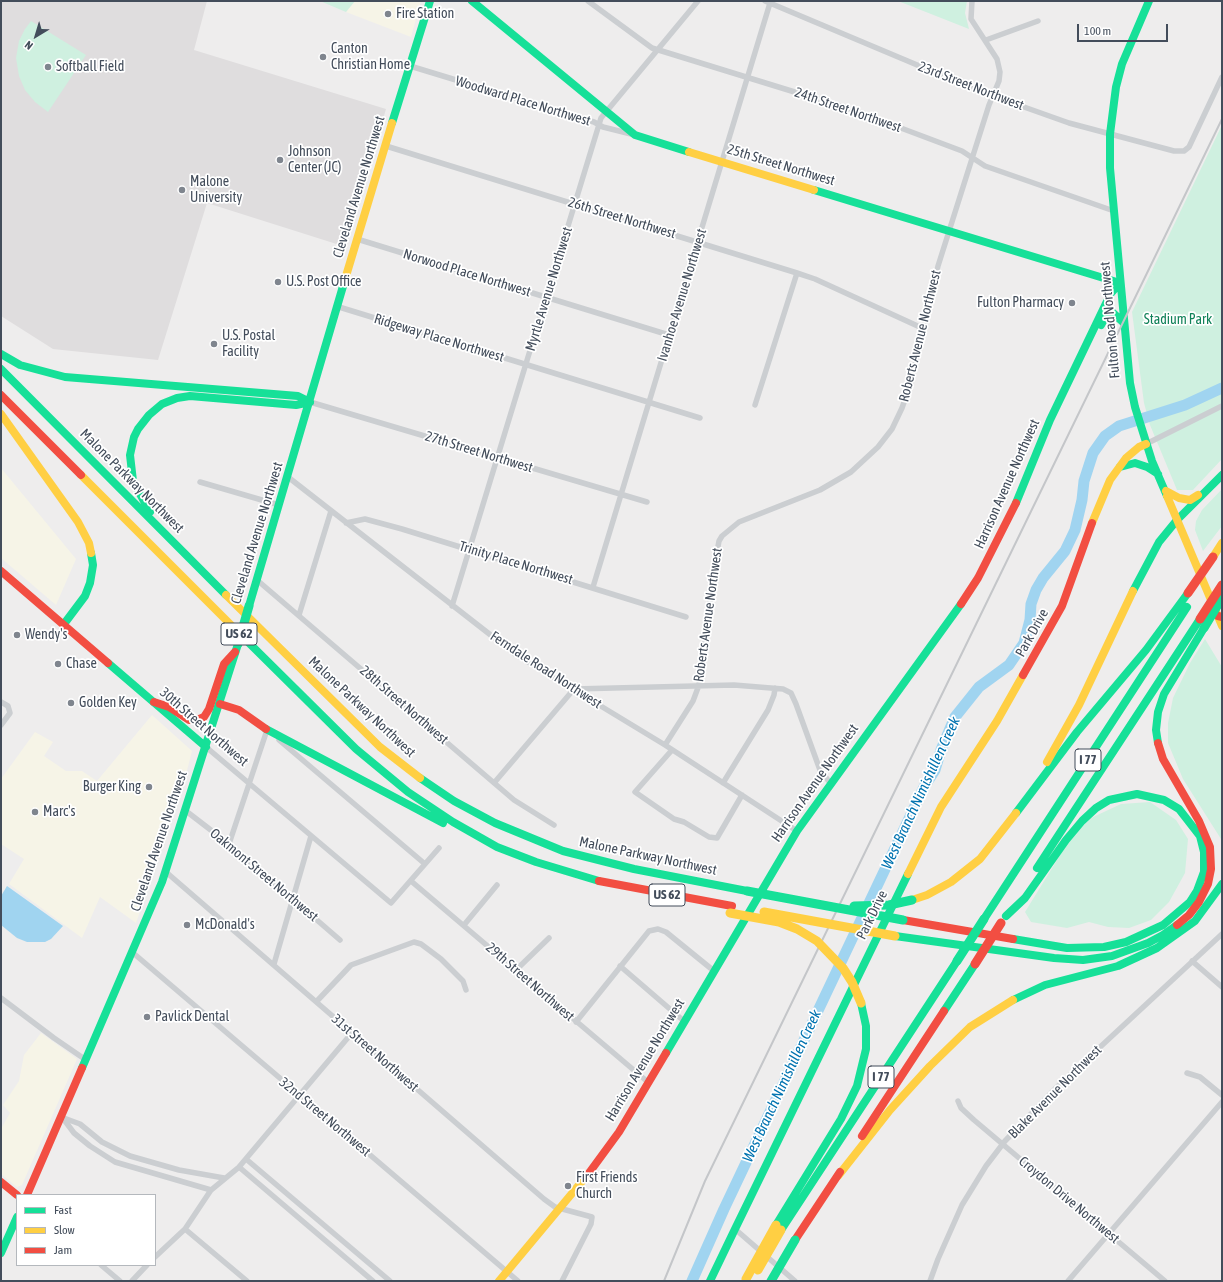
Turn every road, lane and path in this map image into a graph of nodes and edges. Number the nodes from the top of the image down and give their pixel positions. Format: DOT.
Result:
graph roads {
  1 [pos="430,1"];
  2 [pos="472,1"];
  3 [pos="588,1"];
  4 [pos="698,1"];
  5 [pos="972,1"];
  6 [pos="1149,1"];
  7 [pos="768,2"];
  8 [pos="1038,21"];
  9 [pos="986,40"];
  10 [pos="657,50"];
  11 [pos="410,66"];
  12 [pos="748,77"];
  13 [pos="1222,77"];
  14 [pos="994,96"];
  15 [pos="605,112"];
  16 [pos="599,125"];
  17 [pos="1110,134"];
  18 [pos="635,135"];
  19 [pos="386,146"];
  20 [pos="972,158"];
  21 [pos="722,161"];
  22 [pos="575,204"];
  23 [pos="1114,211"];
  24 [pos="949,231"];
  25 [pos="357,239"];
  26 [pos="698,241"];
  27 [pos="797,273"];
  28 [pos="1120,282"];
  29 [pos="547,297"];
  30 [pos="339,307"];
  31 [pos="1124,323"];
  32 [pos="922,328"];
  33 [pos="669,335"];
  34 [pos="1083,351"];
  35 [pos="1,354"];
  36 [pos="526,365"];
  37 [pos="1,369"];
  38 [pos="1,395"];
  39 [pos="310,402"];
  40 [pos="649,403"];
  41 [pos="755,405"];
  42 [pos="1222,406"];
  43 [pos="1,414"];
  44 [pos="700,418"];
  45 [pos="1145,440"];
  46 [pos="498,457"];
  47 [pos="1117,469"];
  48 [pos="1158,474"];
  49 [pos="1222,475"];
  50 [pos="288,477"];
  51 [pos="200,482"];
  52 [pos="1166,491"];
  53 [pos="1204,493"];
  54 [pos="621,494"];
  55 [pos="647,502"];
  56 [pos="279,505"];
  57 [pos="331,511"];
  58 [pos="1177,520"];
  59 [pos="346,523"];
  60 [pos="166,534"];
  61 [pos="1222,543"];
  62 [pos="470,550"];
  63 [pos="1222,554"];
  64 [pos="1214,560"];
  65 [pos="1,571"];
  66 [pos="257,580"];
  67 [pos="1222,584"];
  68 [pos="593,587"];
  69 [pos="1190,597"];
  70 [pos="1222,598"];
  71 [pos="452,606"];
  72 [pos="299,615"];
  73 [pos="686,617"];
  74 [pos="1220,617"];
  75 [pos="64,624"];
  76 [pos="1222,626"];
  77 [pos="237,648"];
  78 [pos="699,686"];
  79 [pos="775,688"];
  80 [pos="574,689"];
  81 [pos="1,702"];
  82 [pos="154,702"];
  83 [pos="220,704"];
  84 [pos="1,725"];
  85 [pos="266,729"];
  86 [pos="665,745"];
  87 [pos="206,747"];
  88 [pos="672,750"];
  89 [pos="723,782"];
  90 [pos="248,783"];
  91 [pos="494,783"];
  92 [pos="831,784"];
  93 [pos="742,795"];
  94 [pos="1024,802"];
  95 [pos="186,811"];
  96 [pos="554,825"];
  97 [pos="797,831"];
  98 [pos="312,836"];
  99 [pos="229,844"];
  100 [pos="497,847"];
  101 [pos="439,848"];
  102 [pos="425,864"];
  103 [pos="166,872"];
  104 [pos="411,881"];
  105 [pos="497,884"];
  106 [pos="1222,884"];
  107 [pos="294,900"];
  108 [pos="802,900"];
  109 [pos="731,909"];
  110 [pos="1004,920"];
  111 [pos="464,925"];
  112 [pos="1222,934"];
  113 [pos="549,938"];
  114 [pos="340,940"];
  115 [pos="929,941"];
  116 [pos="132,952"];
  117 [pos="1135,958"];
  118 [pos="1192,961"];
  119 [pos="274,964"];
  120 [pos="620,966"];
  121 [pos="516,970"];
  122 [pos="714,971"];
  123 [pos="1222,987"];
  124 [pos="466,990"];
  125 [pos="1,998"];
  126 [pos="317,1001"];
  127 [pos="576,1022"];
  128 [pos="685,1022"];
  129 [pos="352,1034"];
  130 [pos="86,1060"];
  131 [pos="1187,1073"];
  132 [pos="648,1084"];
  133 [pos="1222,1095"];
  134 [pos="299,1096"];
  135 [pos="958,1101"];
  136 [pos="1222,1102"];
  137 [pos="62,1117"];
  138 [pos="1002,1144"];
  139 [pos="112,1148"];
  140 [pos="107,1158"];
  141 [pos="246,1159"];
  142 [pos="239,1167"];
  143 [pos="838,1176"];
  144 [pos="224,1178"];
  145 [pos="1,1182"];
  146 [pos="211,1190"];
  147 [pos="16,1194"];
  148 [pos="27,1194"];
  149 [pos="560,1209"];
  150 [pos="16,1219"];
  151 [pos="779,1227"];
  152 [pos="185,1229"];
  153 [pos="735,1229"];
  154 [pos="1109,1234"];
  155 [pos="1,1253"];
  156 [pos="156,1256"];
  157 [pos="103,1266"];
  158 [pos="146,1266"];
  159 [pos="507,1272"];
  160 [pos="747,1280"];
  161 [pos="120,1281"];
  162 [pos="132,1281"];
  163 [pos="246,1281"];
  164 [pos="373,1281"];
  165 [pos="390,1281"];
  166 [pos="499,1281"];
  167 [pos="518,1281"];
  168 [pos="562,1281"];
  169 [pos="710,1281"];
  170 [pos="771,1281"];
  171 [pos="795,1281"];
  172 [pos="930,1281"];
  173 [pos="1068,1281"];
  174 [pos="1165,1281"];
  1 -- 11 [label="main road, Cleveland Avenue Northwest"];
  2 -- 15 [label="main road, 25th Street Northwest"];
  3 -- 10 [label="street, 24th Street Northwest"];
  4 -- 10 [label="street, Myrtle Avenue Northwest"];
  5 -- 9 [label="street, Roberts Avenue Northwest"];
  6 -- 17 [label="main road, Fulton Road Northwest"];
  7 -- 12 [label="street, Ivanhoe Avenue Northwest"];
  7 -- 14 [label="street, 23rd Street Northwest"];
  8 -- 9 [label="street"];
  9 -- 14 [label="street, Roberts Avenue Northwest"];
  10 -- 12 [label="street, 24th Street Northwest"];
  10 -- 15 [label="street, Myrtle Avenue Northwest"];
  11 -- 16 [label="street, Woodward Place Northwest"];
  11 -- 19 [label="main road, Cleveland Avenue Northwest"];
  12 -- 20 [label="street, 24th Street Northwest"];
  12 -- 21 [label="street, Ivanhoe Avenue Northwest"];
  13 -- 17 [label="street, 23rd Street Northwest"];
  14 -- 17 [label="street, 23rd Street Northwest"];
  14 -- 20 [label="street, Roberts Avenue Northwest"];
  15 -- 16 [label="street, Myrtle Avenue Northwest"];
  15 -- 18 [label="main road, 25th Street Northwest"];
  16 -- 18 [label="street, Woodward Place Northwest"];
  16 -- 22 [label="street, Myrtle Avenue Northwest"];
  17 -- 23 [label="main road, Fulton Road Northwest"];
  18 -- 21 [label="main road, 25th Street Northwest"];
  19 -- 22 [label="street, 26th Street Northwest"];
  19 -- 25 [label="main road, Cleveland Avenue Northwest"];
  20 -- 23 [label="street, 24th Street Northwest"];
  20 -- 24 [label="street, Roberts Avenue Northwest"];
  21 -- 24 [label="main road, 25th Street Northwest"];
  21 -- 26 [label="street, Ivanhoe Avenue Northwest"];
  22 -- 26 [label="street, 26th Street Northwest"];
  22 -- 29 [label="street, Myrtle Avenue Northwest"];
  23 -- 28 [label="main road, Fulton Road Northwest"];
  24 -- 28 [label="main road, 25th Street Northwest"];
  24 -- 32 [label="street, Roberts Avenue Northwest"];
  25 -- 29 [label="street, Norwood Place Northwest"];
  25 -- 30 [label="main road, Cleveland Avenue Northwest"];
  26 -- 27 [label="street, 26th Street Northwest"];
  26 -- 33 [label="street, Ivanhoe Avenue Northwest"];
  27 -- 32 [label="street, 26th Street Northwest"];
  27 -- 41 [label="street"];
  28 -- 31 [label="main road, Fulton Road Northwest"];
  28 -- 34 [label="main road, Harrison Avenue Northwest"];
  29 -- 33 [label="street, Norwood Place Northwest"];
  29 -- 36 [label="street, Myrtle Avenue Northwest"];
  30 -- 36 [label="street, Ridgeway Place Northwest"];
  30 -- 39 [label="main road, Cleveland Avenue Northwest"];
  31 -- 34 [label="main road"];
  31 -- 45 [label="main road, Fulton Road Northwest"];
  32 -- 78 [label="street, Roberts Avenue Northwest"];
  33 -- 40 [label="street, Ivanhoe Avenue Northwest"];
  34 -- 92 [label="main road, Harrison Avenue Northwest"];
  35 -- 39 [label="main road"];
  36 -- 40 [label="street, Ridgeway Place Northwest"];
  36 -- 46 [label="street, Myrtle Avenue Northwest"];
  37 -- 60 [label="main road, Malone Parkway Northwest / US 62"];
  38 -- 100 [label="main road, US 62"];
  39 -- 46 [label="street, 27th Street Northwest"];
  39 -- 50 [label="main road, Cleveland Avenue Northwest"];
  39 -- 60 [label="main road"];
  40 -- 44 [label="street, Ridgeway Place Northwest"];
  40 -- 54 [label="street, Ivanhoe Avenue Northwest"];
  42 -- 45 [label="street"];
  43 -- 75 [label="main road"];
  45 -- 47 [label="main road, Park Drive"];
  45 -- 48 [label="main road, Fulton Road Northwest"];
  46 -- 54 [label="street, 27th Street Northwest"];
  46 -- 62 [label="street, Myrtle Avenue Northwest"];
  47 -- 48 [label="main road"];
  47 -- 153 [label="main road, Park Drive"];
  48 -- 52 [label="main road, Fulton Road Northwest"];
  49 -- 53 [label="main road"];
  50 -- 56 [label="main road, Cleveland Avenue Northwest"];
  50 -- 57 [label="street, Ferndale Road Northwest"];
  51 -- 56 [label="street"];
  52 -- 53 [label="main road"];
  52 -- 58 [label="main road, Fulton Road Northwest"];
  53 -- 58 [label="main road"];
  54 -- 55 [label="street, 27th Street Northwest"];
  54 -- 68 [label="street, Ivanhoe Avenue Northwest"];
  56 -- 66 [label="main road, Cleveland Avenue Northwest"];
  57 -- 59 [label="street, Ferndale Road Northwest"];
  57 -- 72 [label="street"];
  58 -- 74 [label="main road, Fulton Road Northwest"];
  58 -- 94 [label="main road"];
  59 -- 62 [label="street, Trinity Place Northwest"];
  59 -- 71 [label="street, Ferndale Road Northwest"];
  60 -- 108 [label="main road, Malone Parkway Northwest / US 62, bridge"];
  61 -- 64 [label="main road"];
  62 -- 68 [label="street, Trinity Place Northwest"];
  62 -- 71 [label="street, Myrtle Avenue Northwest"];
  63 -- 64 [label="main road, I 77"];
  64 -- 69 [label="main road, I 77"];
  65 -- 75 [label="main road, 30th Street Northwest"];
  66 -- 72 [label="street, 28th Street Northwest"];
  66 -- 77 [label="main road, Cleveland Avenue Northwest, bridge"];
  67 -- 110 [label="main road, I 77, bridge"];
  68 -- 73 [label="street, Trinity Place Northwest"];
  69 -- 94 [label="main road"];
  69 -- 151 [label="main road, I 77, bridge"];
  70 -- 115 [label="main road, bridge"];
  71 -- 80 [label="street, Ferndale Road Northwest"];
  72 -- 91 [label="street, 28th Street Northwest"];
  74 -- 76 [label="main road, Fulton Road Northwest"];
  75 -- 82 [label="main road, 30th Street Northwest"];
  77 -- 82 [label="main road"];
  77 -- 83 [label="main road, Cleveland Avenue Northwest"];
  78 -- 79 [label="street"];
  78 -- 80 [label="street"];
  78 -- 86 [label="street, Roberts Avenue Northwest"];
  79 -- 89 [label="street"];
  79 -- 92 [label="street"];
  80 -- 86 [label="street, Ferndale Road Northwest"];
  80 -- 91 [label="street"];
  81 -- 84 [label="street"];
  82 -- 87 [label="main road, 30th Street Northwest"];
  83 -- 85 [label="main road"];
  83 -- 87 [label="main road, Cleveland Avenue Northwest"];
  85 -- 90 [label="street"];
  85 -- 100 [label="main road"];
  85 -- 102 [label="street"];
  86 -- 88 [label="street, Ferndale Road Northwest"];
  87 -- 90 [label="street, 30th Street Northwest"];
  87 -- 95 [label="main road, Cleveland Avenue Northwest"];
  88 -- 89 [label="street, Ferndale Road Northwest"];
  88 -- 93 [label="street"];
  89 -- 93 [label="street, Ferndale Road Northwest"];
  90 -- 98 [label="street, 30th Street Northwest"];
  90 -- 99 [label="street"];
  91 -- 96 [label="street, 28th Street Northwest"];
  92 -- 97 [label="main road, Harrison Avenue Northwest"];
  93 -- 97 [label="street, Ferndale Road Northwest"];
  94 -- 108 [label="main road, bridge"];
  95 -- 99 [label="street, Oakmont Street Northwest"];
  95 -- 103 [label="main road, Cleveland Avenue Northwest"];
  97 -- 122 [label="main road, Harrison Avenue Northwest"];
  98 -- 104 [label="street, 30th Street Northwest"];
  98 -- 107 [label="street"];
  99 -- 107 [label="street, Oakmont Street Northwest"];
  100 -- 109 [label="main road, US 62"];
  101 -- 102 [label="street"];
  102 -- 104 [label="street"];
  103 -- 116 [label="main road, Cleveland Avenue Northwest"];
  103 -- 119 [label="street, 31st Street Northwest"];
  104 -- 111 [label="street, 29th Street Northwest"];
  105 -- 111 [label="street"];
  106 -- 117 [label="main road"];
  107 -- 114 [label="street, Oakmont Street Northwest"];
  107 -- 119 [label="street"];
  108 -- 110 [label="main road, bridge"];
  109 -- 115 [label="main road, bridge"];
  109 -- 151 [label="main road, bridge"];
  110 -- 143 [label="main road, I 77, bridge"];
  111 -- 121 [label="street, 29th Street Northwest"];
  112 -- 118 [label="street, Blake Avenue Northwest"];
  113 -- 121 [label="street"];
  115 -- 117 [label="main road"];
  116 -- 130 [label="main road, Cleveland Avenue Northwest"];
  116 -- 134 [label="street, 32nd Street Northwest"];
  117 -- 143 [label="main road"];
  118 -- 123 [label="street"];
  118 -- 138 [label="street, Blake Avenue Northwest"];
  119 -- 126 [label="street, 31st Street Northwest"];
  120 -- 122 [label="street"];
  120 -- 127 [label="street"];
  120 -- 128 [label="street"];
  121 -- 127 [label="street, 29th Street Northwest"];
  122 -- 128 [label="main road, Harrison Avenue Northwest"];
  124 -- 126 [label="street"];
  125 -- 130 [label="street"];
  126 -- 129 [label="street, 31st Street Northwest"];
  127 -- 132 [label="street, 29th Street Northwest"];
  128 -- 132 [label="main road, Harrison Avenue Northwest"];
  129 -- 134 [label="street"];
  129 -- 149 [label="street, 31st Street Northwest"];
  130 -- 137 [label="main road, Cleveland Avenue Northwest"];
  131 -- 133 [label="street"];
  132 -- 149 [label="main road, Harrison Avenue Northwest"];
  134 -- 141 [label="street"];
  134 -- 159 [label="street, 32nd Street Northwest"];
  135 -- 138 [label="street, Croydon Drive Northwest"];
  136 -- 154 [label="street"];
  137 -- 139 [label="street"];
  137 -- 140 [label="street"];
  137 -- 148 [label="main road, Cleveland Avenue Northwest"];
  138 -- 154 [label="street, Croydon Drive Northwest"];
  138 -- 172 [label="street, Blake Avenue Northwest"];
  139 -- 140 [label="street"];
  139 -- 144 [label="street"];
  140 -- 146 [label="street"];
  141 -- 142 [label="street"];
  141 -- 165 [label="street"];
  142 -- 144 [label="street"];
  142 -- 164 [label="street"];
  143 -- 170 [label="main road, I 77, bridge"];
  144 -- 146 [label="street"];
  145 -- 147 [label="main road"];
  146 -- 152 [label="street"];
  149 -- 159 [label="main road, Harrison Avenue Northwest"];
  149 -- 168 [label="street, 31st Street Northwest"];
  150 -- 155 [label="main road"];
  151 -- 160 [label="main road, I 77, bridge"];
  152 -- 156 [label="street"];
  152 -- 163 [label="street"];
  153 -- 169 [label="main road, Park Drive"];
  153 -- 171 [label="street"];
  154 -- 173 [label="street"];
  154 -- 174 [label="street, Croydon Drive Northwest"];
  157 -- 161 [label="street"];
  158 -- 162 [label="street"];
  159 -- 166 [label="main road, Harrison Avenue Northwest"];
  159 -- 167 [label="street, 32nd Street Northwest"];
}
